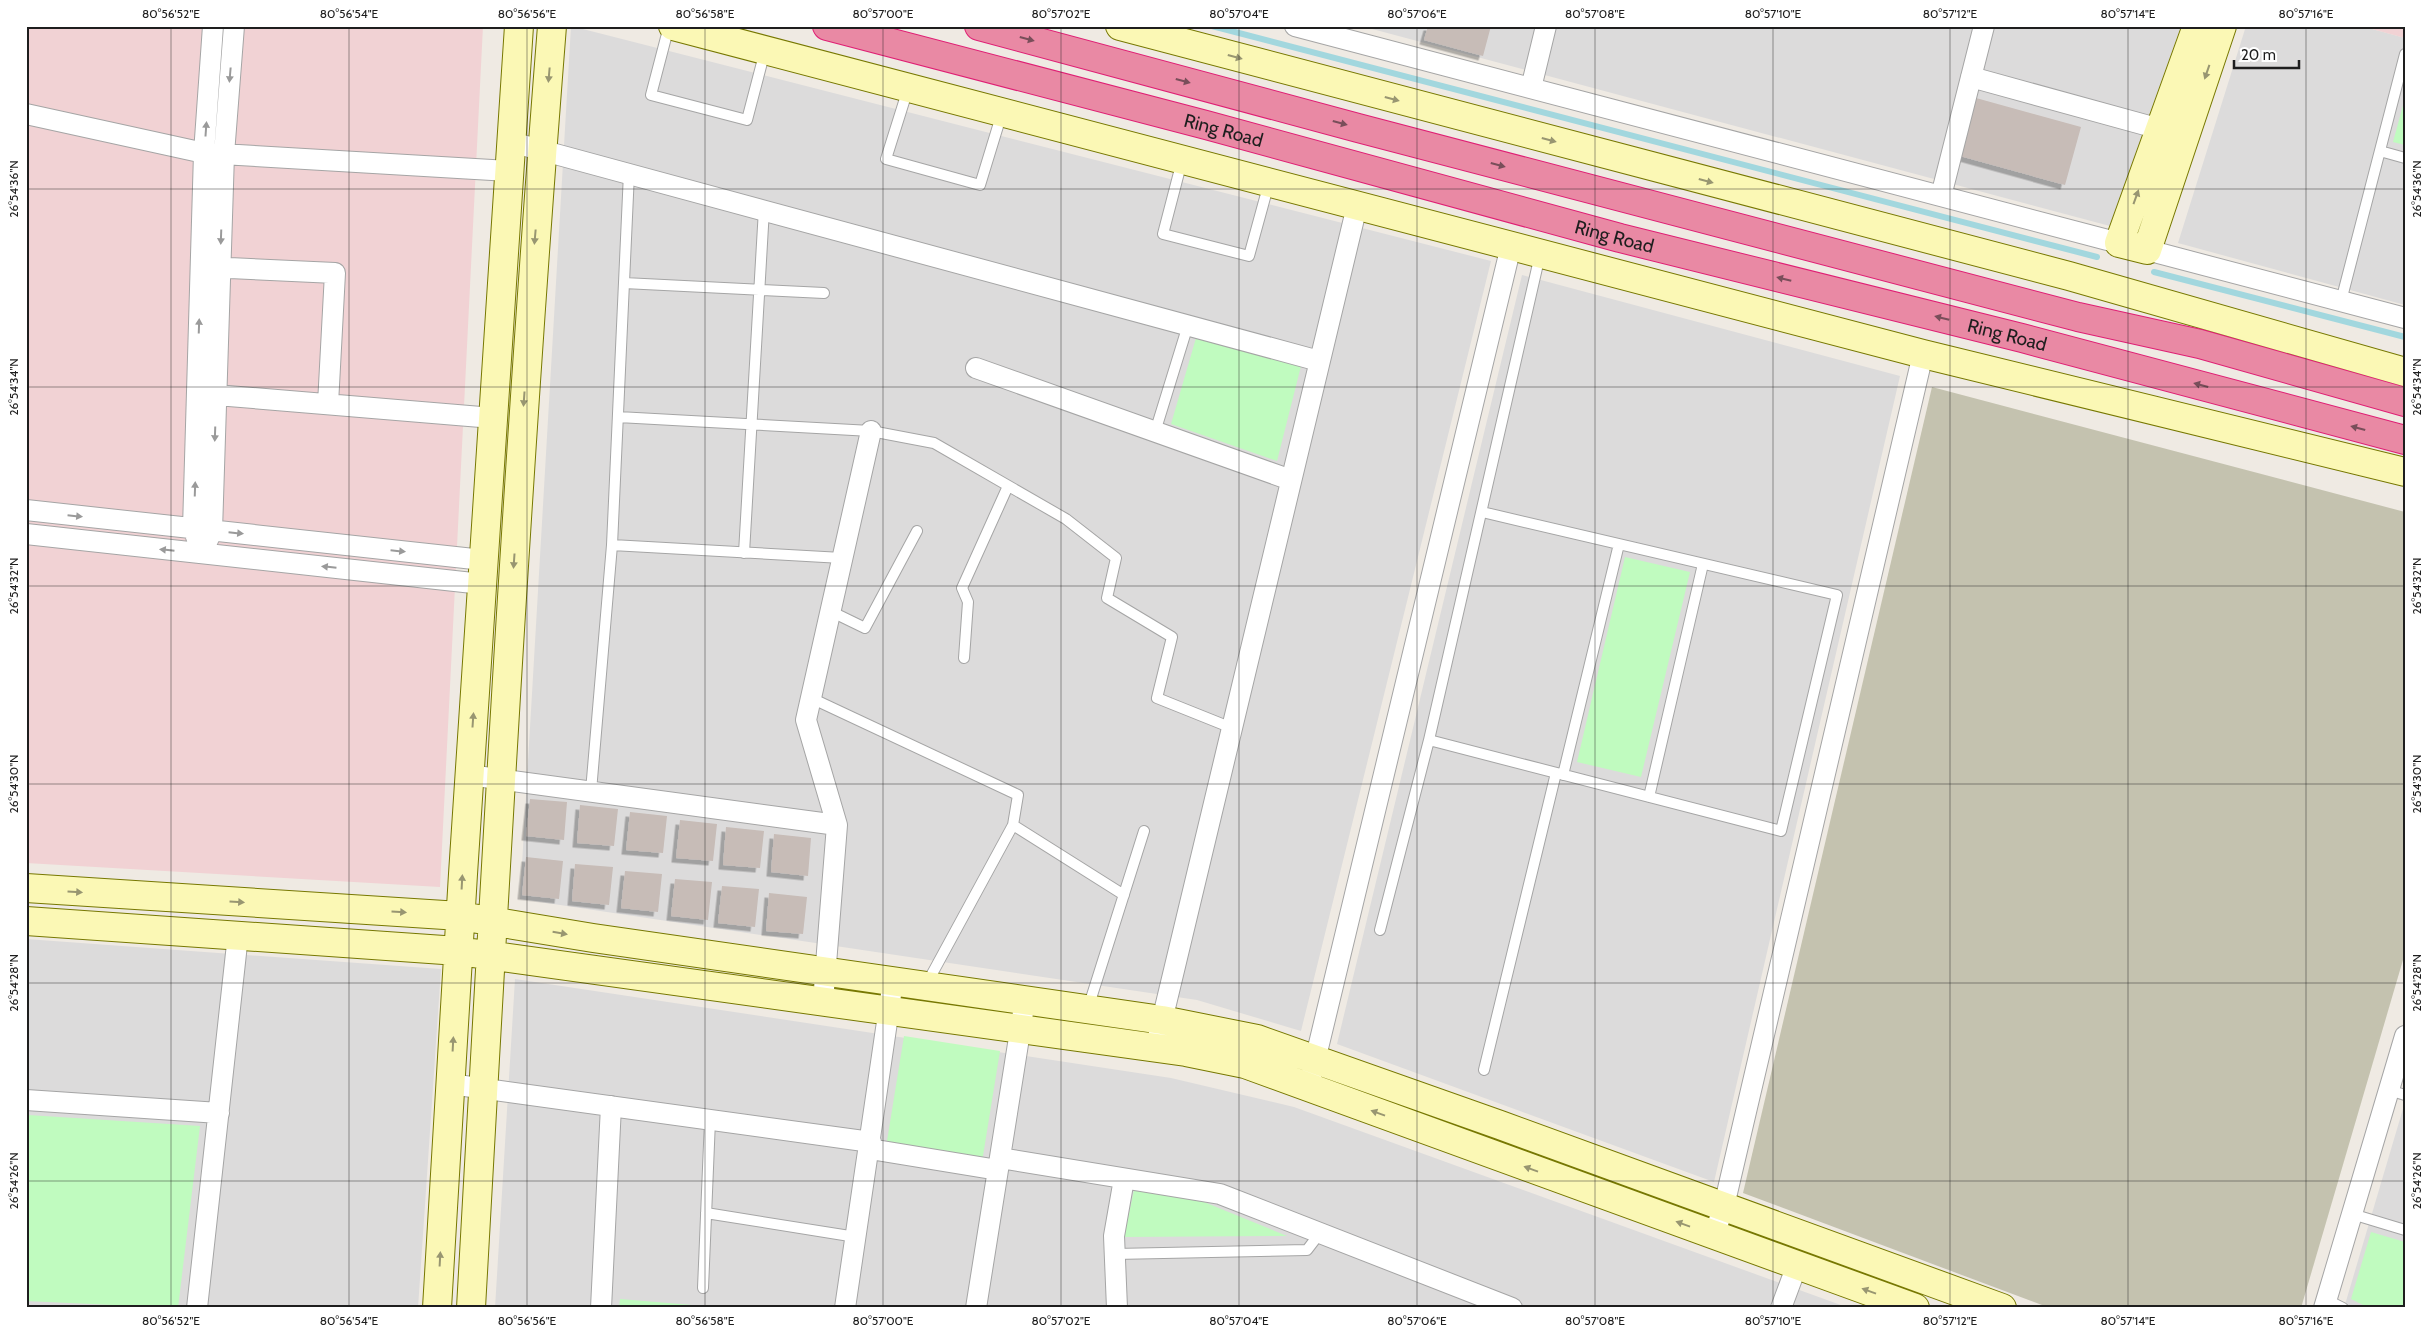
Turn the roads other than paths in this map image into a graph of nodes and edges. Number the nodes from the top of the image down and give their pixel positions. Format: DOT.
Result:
graph roads {
  1 [pos="214,26"];
  2 [pos="234,26"];
  3 [pos="519,26"];
  4 [pos="552,26"];
  5 [pos="671,26"];
  6 [pos="827,26"];
  7 [pos="980,26"];
  8 [pos="1120,26"];
  9 [pos="1295,26"];
  10 [pos="1546,26"];
  11 [pos="1984,26"];
  12 [pos="2197,26"];
  13 [pos="2222,26"];
  14 [pos="765,50"];
  15 [pos="2405,54"];
  16 [pos="1970,77"];
  17 [pos="909,88"];
  18 [pos="1531,88"];
  19 [pos="1002,113"];
  20 [pos="26,114"];
  21 [pos="2160,129"];
  22 [pos="512,142"];
  23 [pos="542,149"];
  24 [pos="2380,151"];
  25 [pos="214,154"];
  26 [pos="2405,158"];
  27 [pos="1182,160"];
  28 [pos="509,171"];
  29 [pos="629,173"];
  30 [pos="1269,183"];
  31 [pos="1941,196"];
  32 [pos="1357,206"];
  33 [pos="764,209"];
  34 [pos="2119,243"];
  35 [pos="1511,246"];
  36 [pos="2147,250"];
  37 [pos="1540,254"];
  38 [pos="210,267"];
  39 [pos="624,283"];
  40 [pos="758,289"];
  41 [pos="824,293"];
  42 [pos="2341,301"];
  43 [pos="2405,318"];
  44 [pos="1188,325"];
  45 [pos="1923,354"];
  46 [pos="1320,361"];
  47 [pos="976,368"];
  48 [pos="2405,372"];
  49 [pos="207,394"];
  50 [pos="2405,402"];
  51 [pos="328,404"];
  52 [pos="618,417"];
  53 [pos="492,418"];
  54 [pos="751,424"];
  55 [pos="871,430"];
  56 [pos="1156,432"];
  57 [pos="2405,440"];
  58 [pos="2405,472"];
  59 [pos="1291,480"];
  60 [pos="1008,486"];
  61 [pos="26,510"];
  62 [pos="1482,512"];
  63 [pos="202,529"];
  64 [pos="917,531"];
  65 [pos="26,534"];
  66 [pos="1619,544"];
  67 [pos="612,545"];
  68 [pos="202,553"];
  69 [pos="744,553"];
  70 [pos="842,558"];
  71 [pos="1703,564"];
  72 [pos="482,572"];
  73 [pos="830,611"];
  74 [pos="964,658"];
  75 [pos="811,698"];
  76 [pos="1232,728"];
  77 [pos="1429,740"];
  78 [pos="1559,774"];
  79 [pos="469,775"];
  80 [pos="500,779"];
  81 [pos="591,791"];
  82 [pos="1649,797"];
  83 [pos="838,824"];
  84 [pos="1013,825"];
  85 [pos="1144,831"];
  86 [pos="26,888"];
  87 [pos="1124,895"];
  88 [pos="460,916"];
  89 [pos="26,921"];
  90 [pos="492,921"];
  91 [pos="1380,930"];
  92 [pos="238,935"];
  93 [pos="458,951"];
  94 [pos="490,955"];
  95 [pos="825,972"];
  96 [pos="893,981"];
  97 [pos="925,986"];
  98 [pos="1025,1000"];
  99 [pos="823,1002"];
  100 [pos="1087,1009"];
  101 [pos="889,1011"];
  102 [pos="1162,1020"];
  103 [pos="1020,1029"];
  104 [pos="2405,1036"];
  105 [pos="1154,1048"];
  106 [pos="1315,1060"];
  107 [pos="1484,1070"];
  108 [pos="450,1084"];
  109 [pos="1308,1087"];
  110 [pos="483,1088"];
  111 [pos="2397,1093"];
  112 [pos="26,1100"];
  113 [pos="611,1106"];
  114 [pos="219,1113"];
  115 [pos="710,1120"];
  116 [pos="871,1145"];
  117 [pos="999,1164"];
  118 [pos="1124,1178"];
  119 [pos="1724,1206"];
  120 [pos="706,1213"];
  121 [pos="2352,1214"];
  122 [pos="2405,1230"];
  123 [pos="1320,1233"];
  124 [pos="1714,1235"];
  125 [pos="856,1237"];
  126 [pos="1115,1254"];
  127 [pos="1797,1265"];
  128 [pos="703,1288"];
  129 [pos="2331,1305"];
  130 [pos="197,1308"];
  131 [pos="437,1308"];
  132 [pos="471,1308"];
  133 [pos="601,1308"];
  134 [pos="845,1308"];
  135 [pos="976,1308"];
  136 [pos="1117,1308"];
  137 [pos="1512,1308"];
  138 [pos="1781,1308"];
  139 [pos="1915,1308"];
  140 [pos="2002,1308"];
  25 -- 1 [label="street, one-way"];
  2 -- 25 [label="street, one-way"];
  3 -- 22 [label="street"];
  4 -- 23 [label="street, one-way"];
  5 -- 14 [label="street"];
  5 -- 14 [label="lane"];
  57 -- 6 [label="highway, Ring Road, one-way"];
  7 -- 50 [label="highway, Ring Road, one-way"];
  8 -- 48 [label="street, one-way"];
  9 -- 18 [label="street"];
  10 -- 18 [label="street"];
  11 -- 16 [label="street"];
  12 -- 21 [label="street"];
  13 -- 36 [label="street, one-way"];
  14 -- 17 [label="street"];
  15 -- 24 [label="lane"];
  16 -- 21 [label="street"];
  16 -- 31 [label="street"];
  17 -- 19 [label="street"];
  17 -- 19 [label="lane"];
  18 -- 31 [label="street"];
  19 -- 27 [label="street"];
  20 -- 25 [label="street"];
  34 -- 21 [label="street, one-way"];
  22 -- 23 [label="street"];
  22 -- 28 [label="street"];
  23 -- 29 [label="street"];
  23 -- 80 [label="street, one-way"];
  24 -- 26 [label="lane"];
  24 -- 42 [label="lane"];
  25 -- 28 [label="street"];
  25 -- 38 [label="street"];
  27 -- 30 [label="street"];
  27 -- 30 [label="lane"];
  28 -- 53 [label="street"];
  29 -- 33 [label="street"];
  29 -- 39 [label="lane"];
  30 -- 32 [label="street"];
  31 -- 34 [label="street"];
  32 -- 35 [label="street"];
  32 -- 46 [label="street"];
  33 -- 40 [label="lane"];
  33 -- 44 [label="street"];
  34 -- 36 [label="street"];
  35 -- 37 [label="street"];
  35 -- 106 [label="street"];
  36 -- 42 [label="street"];
  37 -- 45 [label="street"];
  37 -- 62 [label="lane"];
  38 -- 49 [label="street"];
  38 -- 51 [label="street"];
  39 -- 40 [label="lane"];
  39 -- 52 [label="lane"];
  40 -- 41 [label="lane"];
  40 -- 54 [label="lane"];
  42 -- 43 [label="street"];
  44 -- 46 [label="street"];
  44 -- 56 [label="lane"];
  45 -- 58 [label="street"];
  45 -- 119 [label="street"];
  46 -- 59 [label="street"];
  47 -- 56 [label="street"];
  49 -- 51 [label="street"];
  49 -- 63 [label="street"];
  51 -- 53 [label="street"];
  52 -- 54 [label="lane"];
  52 -- 67 [label="lane"];
  53 -- 72 [label="street"];
  54 -- 55 [label="lane"];
  54 -- 69 [label="lane"];
  55 -- 60 [label="lane"];
  55 -- 70 [label="street"];
  56 -- 59 [label="street"];
  59 -- 76 [label="street"];
  60 -- 74 [label="lane"];
  60 -- 76 [label="lane"];
  61 -- 63 [label="street, one-way"];
  62 -- 66 [label="lane"];
  62 -- 77 [label="lane"];
  63 -- 68 [label="street"];
  63 -- 72 [label="street, one-way"];
  64 -- 73 [label="lane"];
  68 -- 65 [label="street, one-way"];
  66 -- 71 [label="lane"];
  66 -- 78 [label="lane"];
  67 -- 69 [label="lane"];
  67 -- 81 [label="lane"];
  72 -- 68 [label="street, one-way"];
  69 -- 70 [label="lane"];
  70 -- 73 [label="street"];
  71 -- 82 [label="lane"];
  71 -- 82 [label="lane"];
  79 -- 72 [label="street, one-way"];
  73 -- 75 [label="street"];
  75 -- 83 [label="street"];
  75 -- 84 [label="lane"];
  76 -- 102 [label="street"];
  77 -- 78 [label="lane"];
  77 -- 91 [label="lane"];
  78 -- 82 [label="lane"];
  78 -- 107 [label="lane"];
  79 -- 80 [label="street"];
  88 -- 79 [label="street, one-way"];
  80 -- 81 [label="street"];
  80 -- 90 [label="street"];
  81 -- 83 [label="street"];
  83 -- 95 [label="street"];
  84 -- 87 [label="lane"];
  84 -- 97 [label="lane"];
  85 -- 87 [label="lane"];
  86 -- 88 [label="street, one-way"];
  87 -- 100 [label="lane"];
  88 -- 90 [label="street"];
  88 -- 93 [label="street"];
  89 -- 92 [label="street"];
  90 -- 94 [label="street"];
  90 -- 95 [label="street, one-way"];
  92 -- 93 [label="street"];
  92 -- 114 [label="street"];
  93 -- 94 [label="street"];
  108 -- 93 [label="street, one-way"];
  94 -- 99 [label="street"];
  94 -- 110 [label="street"];
  95 -- 96 [label="street"];
  95 -- 99 [label="street"];
  96 -- 97 [label="street"];
  96 -- 101 [label="street"];
  97 -- 98 [label="street"];
  98 -- 100 [label="street"];
  98 -- 103 [label="street"];
  99 -- 101 [label="street"];
  100 -- 102 [label="street"];
  101 -- 103 [label="street"];
  101 -- 116 [label="street"];
  102 -- 105 [label="street"];
  102 -- 106 [label="street"];
  103 -- 105 [label="street"];
  103 -- 117 [label="street"];
  104 -- 111 [label="street"];
  105 -- 109 [label="street"];
  106 -- 109 [label="street"];
  106 -- 119 [label="street"];
  108 -- 110 [label="street"];
  131 -- 108 [label="street, one-way"];
  124 -- 109 [label="street, one-way"];
  110 -- 113 [label="street"];
  110 -- 132 [label="street"];
  111 -- 121 [label="street"];
  112 -- 114 [label="street"];
  113 -- 115 [label="street"];
  113 -- 133 [label="street"];
  114 -- 130 [label="street"];
  115 -- 116 [label="street"];
  115 -- 120 [label="lane"];
  116 -- 117 [label="street"];
  116 -- 125 [label="street"];
  117 -- 118 [label="street"];
  117 -- 135 [label="street"];
  118 -- 123 [label="street"];
  118 -- 126 [label="street"];
  119 -- 124 [label="street"];
  119 -- 140 [label="street"];
  120 -- 125 [label="lane"];
  120 -- 128 [label="lane"];
  121 -- 122 [label="lane"];
  121 -- 129 [label="street"];
  123 -- 126 [label="lane"];
  123 -- 137 [label="street"];
  124 -- 127 [label="street"];
  125 -- 134 [label="street"];
  126 -- 136 [label="street"];
  127 -- 138 [label="street"];
  139 -- 127 [label="street, one-way"];
}
